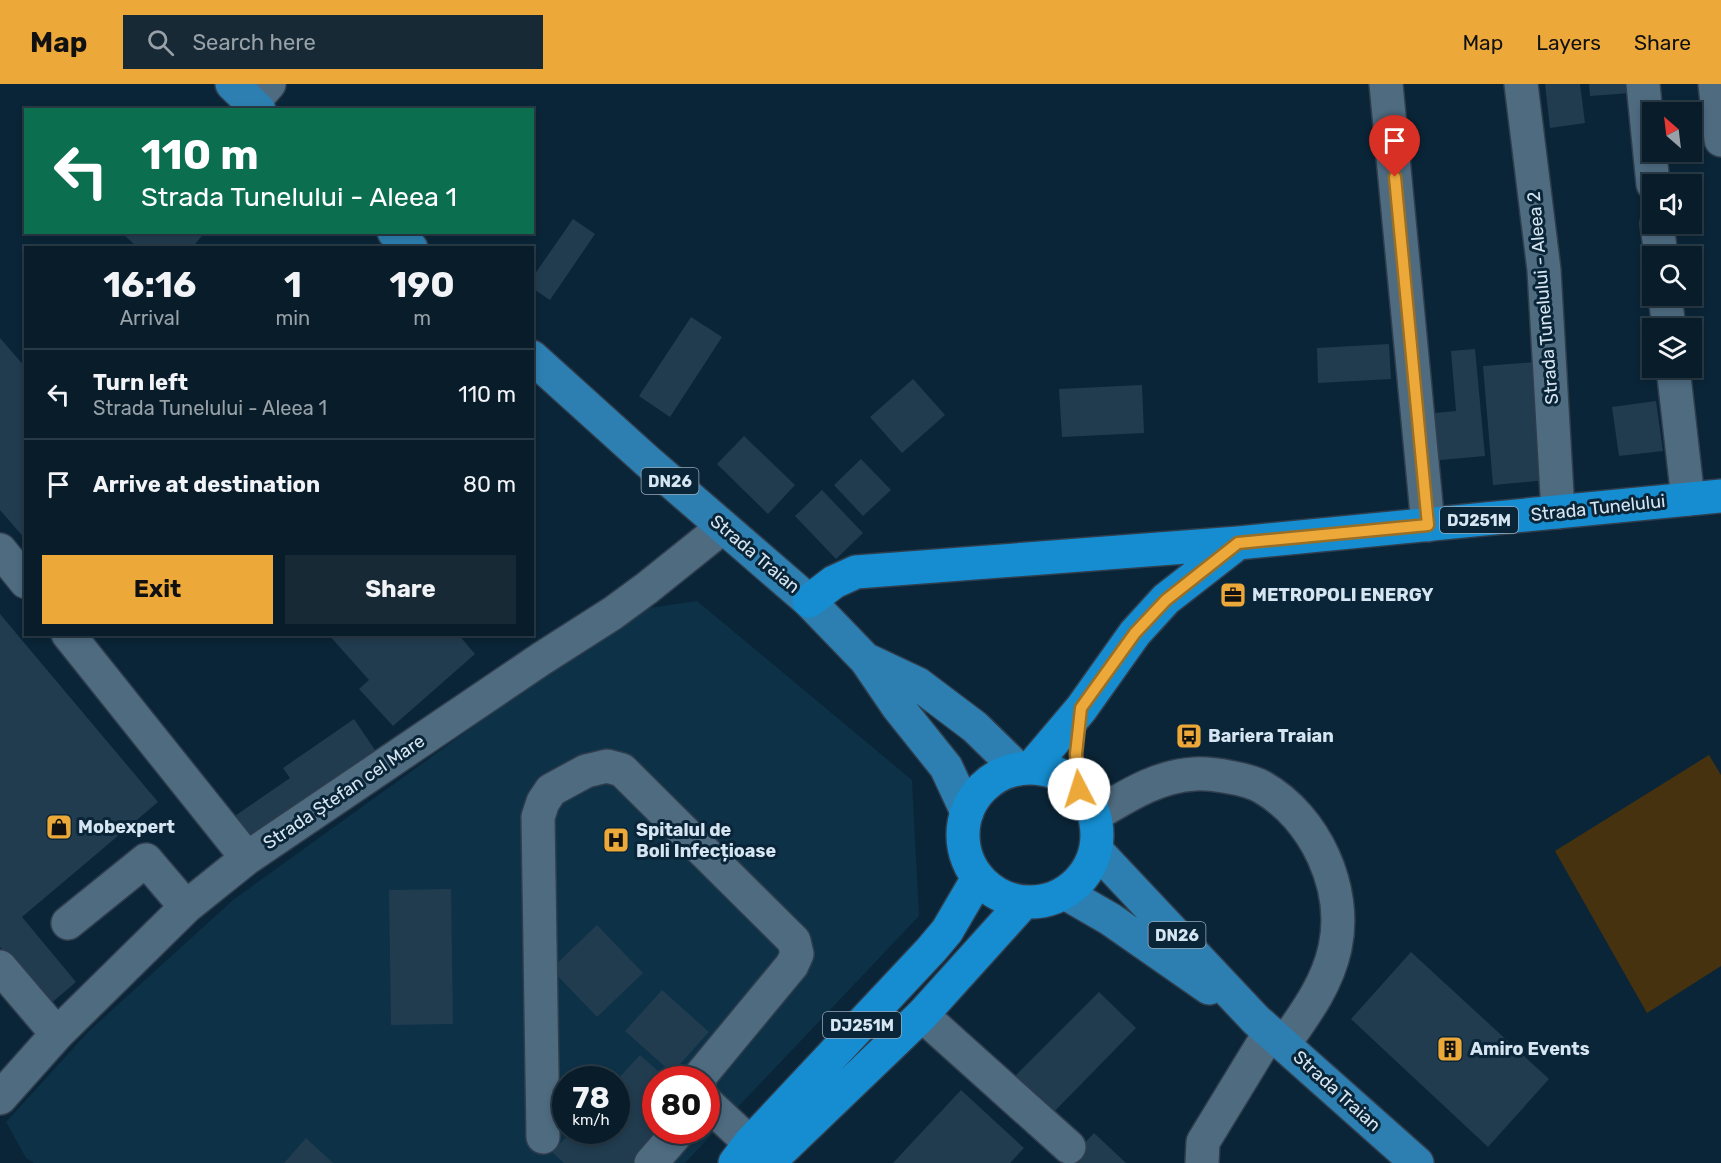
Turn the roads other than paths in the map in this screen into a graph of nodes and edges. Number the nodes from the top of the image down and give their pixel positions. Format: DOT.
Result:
graph roads {
  1 [pos="1386,84"];
  2 [pos="1521,84"];
  3 [pos="1643,84"];
  4 [pos="1715,84"];
  5 [pos="1721,140"];
  6 [pos="1652,174"];
  7 [pos="396,234"];
  8 [pos="409,246"];
  9 [pos="534,359"];
  10 [pos="1674,378"];
  11 [pos="1721,496"];
  12 [pos="1688,499"];
  13 [pos="1558,512"];
  14 [pos="1428,525"];
  15 [pos="723,527"];
  16 [pos="1238,543"];
  17 [pos="0,550"];
  18 [pos="24,580"];
  19 [pos="809,601"];
  20 [pos="70,636"];
  21 [pos="866,660"];
  22 [pos="1081,708"];
  23 [pos="1024,768"];
  24 [pos="1087,802"];
  25 [pos="967,812"];
  26 [pos="1096,850"];
  27 [pos="248,858"];
  28 [pos="978,878"];
  29 [pos="1065,893"];
  30 [pos="1024,902"];
  31 [pos="186,907"];
  32 [pos="68,923"];
  33 [pos="0,967"];
  34 [pos="922,1015"];
  35 [pos="1270,1032"];
  36 [pos="57,1034"];
  37 [pos="709,1066"];
  38 [pos="0,1098"];
  39 [pos="720,1119"];
  40 [pos="543,1137"];
  41 [pos="668,1144"];
  42 [pos="1069,1147"];
  43 [pos="751,1156"];
  44 [pos="651,1163"];
  45 [pos="1203,1163"];
  46 [pos="1417,1163"];
  1 -- 14 [label="street"];
  2 -- 13 [label="street, Strada Tunelului - Aleea 2"];
  3 -- 6 [label="street"];
  4 -- 5 [label="street"];
  7 -- 8 [label="main road"];
  9 -- 15 [label="main road, Strada Traian / DN26"];
  10 -- 12 [label="street"];
  11 -- 12 [label="highway, Strada Tunelului / DJ251M"];
  12 -- 13 [label="highway, Strada Tunelului / DJ251M"];
  13 -- 14 [label="highway, Strada Tunelului / DJ251M"];
  14 -- 16 [label="highway, Strada Tunelului / DJ251M"];
  15 -- 19 [label="main road, Strada Traian / DN26"];
  15 -- 27 [label="street, Strada Ștefan cel Mare"];
  16 -- 19 [label="highway, DJ251M"];
  16 -- 22 [label="highway"];
  17 -- 18 [label="street"];
  19 -- 21 [label="main road, Strada Traian / DN26"];
  20 -- 27 [label="street"];
  21 -- 23 [label="main road, Strada Traian / DN26"];
  21 -- 25 [label="main road, Strada Traian / DN26"];
  22 -- 23 [label="highway"];
  22 -- 24 [label="highway"];
  23 -- 24 [label="highway"];
  23 -- 25 [label="highway"];
  24 -- 26 [label="highway"];
  24 -- 35 [label="street"];
  25 -- 28 [label="highway"];
  26 -- 29 [label="highway"];
  26 -- 35 [label="main road, Strada Traian / DN26"];
  27 -- 31 [label="street, Strada Ștefan cel Mare"];
  28 -- 30 [label="highway"];
  28 -- 43 [label="highway, DJ251M"];
  29 -- 30 [label="highway"];
  29 -- 35 [label="main road, Strada Traian / DN26"];
  30 -- 34 [label="highway, DJ251M"];
  31 -- 32 [label="street"];
  31 -- 36 [label="street, Strada Ștefan cel Mare"];
  33 -- 36 [label="street"];
  34 -- 42 [label="street"];
  34 -- 43 [label="highway, DJ251M"];
  35 -- 45 [label="street"];
  35 -- 46 [label="main road, Strada Traian / DN26"];
  36 -- 38 [label="street, Strada Ștefan cel Mare"];
  37 -- 40 [label="street"];
  39 -- 43 [label="street"];
  41 -- 44 [label="street"];
}
